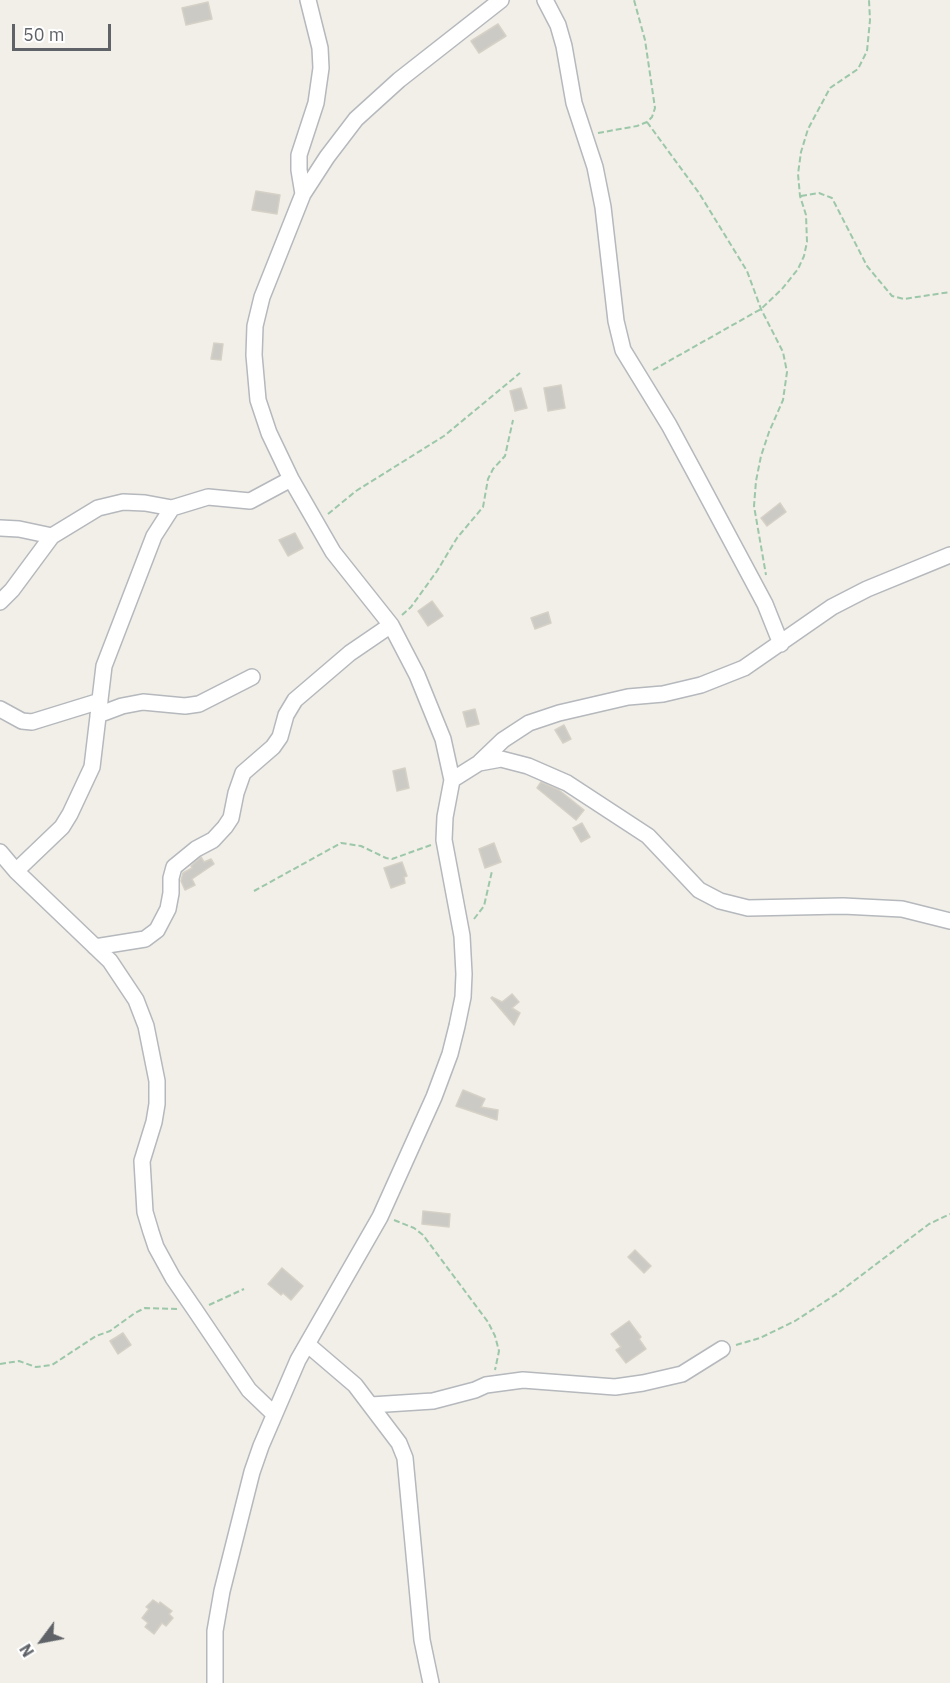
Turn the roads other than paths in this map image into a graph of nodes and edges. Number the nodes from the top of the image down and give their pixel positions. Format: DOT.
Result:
graph roads {
  1 [pos="308,0"];
  2 [pos="501,0"];
  3 [pos="545,0"];
  4 [pos="303,194"];
  5 [pos="291,479"];
  6 [pos="172,508"];
  7 [pos="0,528"];
  8 [pos="52,536"];
  9 [pos="950,555"];
  10 [pos="0,602"];
  11 [pos="391,625"];
  12 [pos="781,644"];
  13 [pos="252,678"];
  14 [pos="99,708"];
  15 [pos="0,709"];
  16 [pos="479,763"];
  17 [pos="452,780"];
  18 [pos="0,852"];
  19 [pos="16,871"];
  20 [pos="950,921"];
  21 [pos="95,947"];
  22 [pos="307,1344"];
  23 [pos="722,1349"];
  24 [pos="371,1405"];
  25 [pos="274,1414"];
  26 [pos="215,1683"];
  27 [pos="431,1683"];
  1 -- 4 [label="street"];
  2 -- 4 [label="street"];
  3 -- 12 [label="street"];
  4 -- 5 [label="street"];
  5 -- 6 [label="street"];
  5 -- 11 [label="street"];
  6 -- 8 [label="street"];
  6 -- 14 [label="street"];
  7 -- 8 [label="street"];
  8 -- 10 [label="street"];
  9 -- 12 [label="street"];
  11 -- 17 [label="street"];
  11 -- 21 [label="street"];
  12 -- 16 [label="street"];
  13 -- 14 [label="street"];
  14 -- 15 [label="street"];
  14 -- 19 [label="street"];
  16 -- 17 [label="street"];
  16 -- 20 [label="street"];
  17 -- 22 [label="street"];
  18 -- 19 [label="street"];
  19 -- 21 [label="street"];
  21 -- 25 [label="street"];
  22 -- 24 [label="street"];
  22 -- 25 [label="street"];
  23 -- 24 [label="street"];
  24 -- 27 [label="street"];
  25 -- 26 [label="street"];
}
